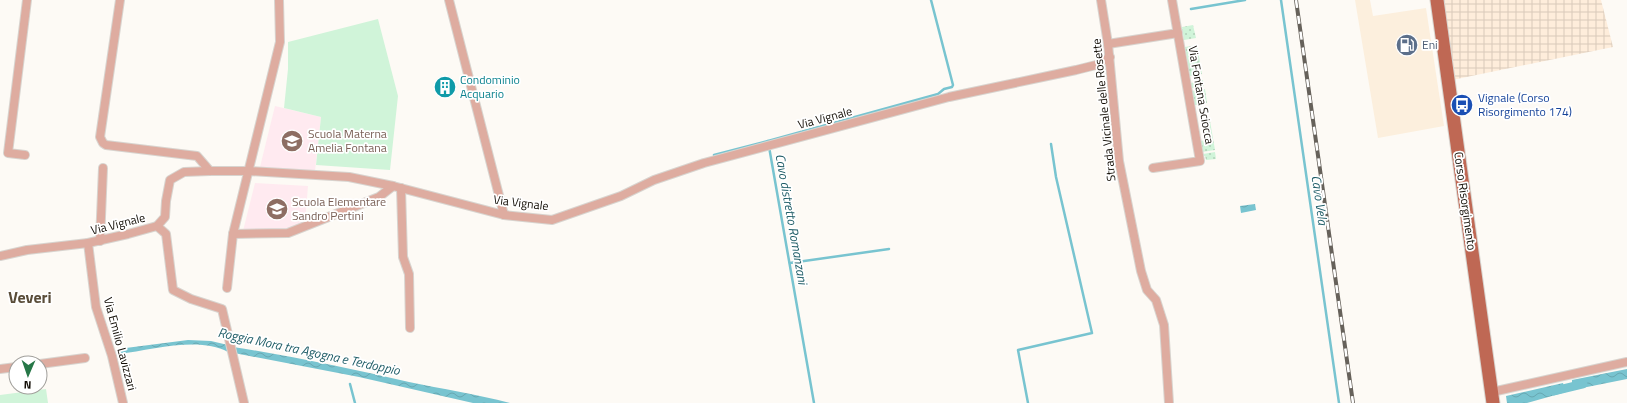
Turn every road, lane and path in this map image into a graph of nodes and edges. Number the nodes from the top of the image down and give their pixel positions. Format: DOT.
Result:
graph roads {
  1 [pos="27,0"];
  2 [pos="120,0"];
  3 [pos="279,0"];
  4 [pos="449,0"];
  5 [pos="1101,0"];
  6 [pos="1172,0"];
  7 [pos="1437,0"];
  8 [pos="1178,33"];
  9 [pos="1108,44"];
  10 [pos="1110,57"];
  11 [pos="25,155"];
  12 [pos="103,168"];
  13 [pos="1153,168"];
  14 [pos="210,171"];
  15 [pos="248,171"];
  16 [pos="393,186"];
  17 [pos="401,188"];
  18 [pos="504,215"];
  19 [pos="156,226"];
  20 [pos="233,234"];
  21 [pos="100,241"];
  22 [pos="88,243"];
  23 [pos="0,256"];
  24 [pos="227,288"];
  25 [pos="410,328"];
  26 [pos="86,358"];
  27 [pos="1627,362"];
  28 [pos="48,363"];
  29 [pos="1490,400"];
  30 [pos="123,403"];
  31 [pos="244,403"];
  32 [pos="1169,403"];
  1 -- 11 [label="street"];
  2 -- 14 [label="street"];
  3 -- 15 [label="street"];
  4 -- 18 [label="street"];
  5 -- 9 [label="street, Strada Vicinale delle Rosette"];
  6 -- 8 [label="street, Via Fontana Sciocca"];
  7 -- 29 [label="main road, Corso Risorgimento"];
  8 -- 9 [label="street, Via Fontana Sciocca"];
  8 -- 13 [label="street, Via Fontana Sciocca"];
  9 -- 10 [label="street, Strada Vicinale delle Rosette"];
  10 -- 18 [label="street, Via Vignale"];
  10 -- 32 [label="street, Strada Vicinale delle Rosette"];
  12 -- 21 [label="street"];
  14 -- 15 [label="street, Via Vignale"];
  14 -- 19 [label="street, Via Vignale"];
  15 -- 16 [label="street, Via Vignale"];
  15 -- 20 [label="street"];
  16 -- 17 [label="street, Via Vignale"];
  16 -- 20 [label="street"];
  17 -- 18 [label="street, Via Vignale"];
  17 -- 25 [label="street"];
  19 -- 21 [label="street, Via Vignale"];
  19 -- 31 [label="street"];
  20 -- 24 [label="street"];
  21 -- 22 [label="street, Via Vignale"];
  22 -- 23 [label="street, Via Vignale"];
  22 -- 30 [label="street, Via Emilio Lavizzari"];
  26 -- 28 [label="street"];
  27 -- 29 [label="street"];
}
